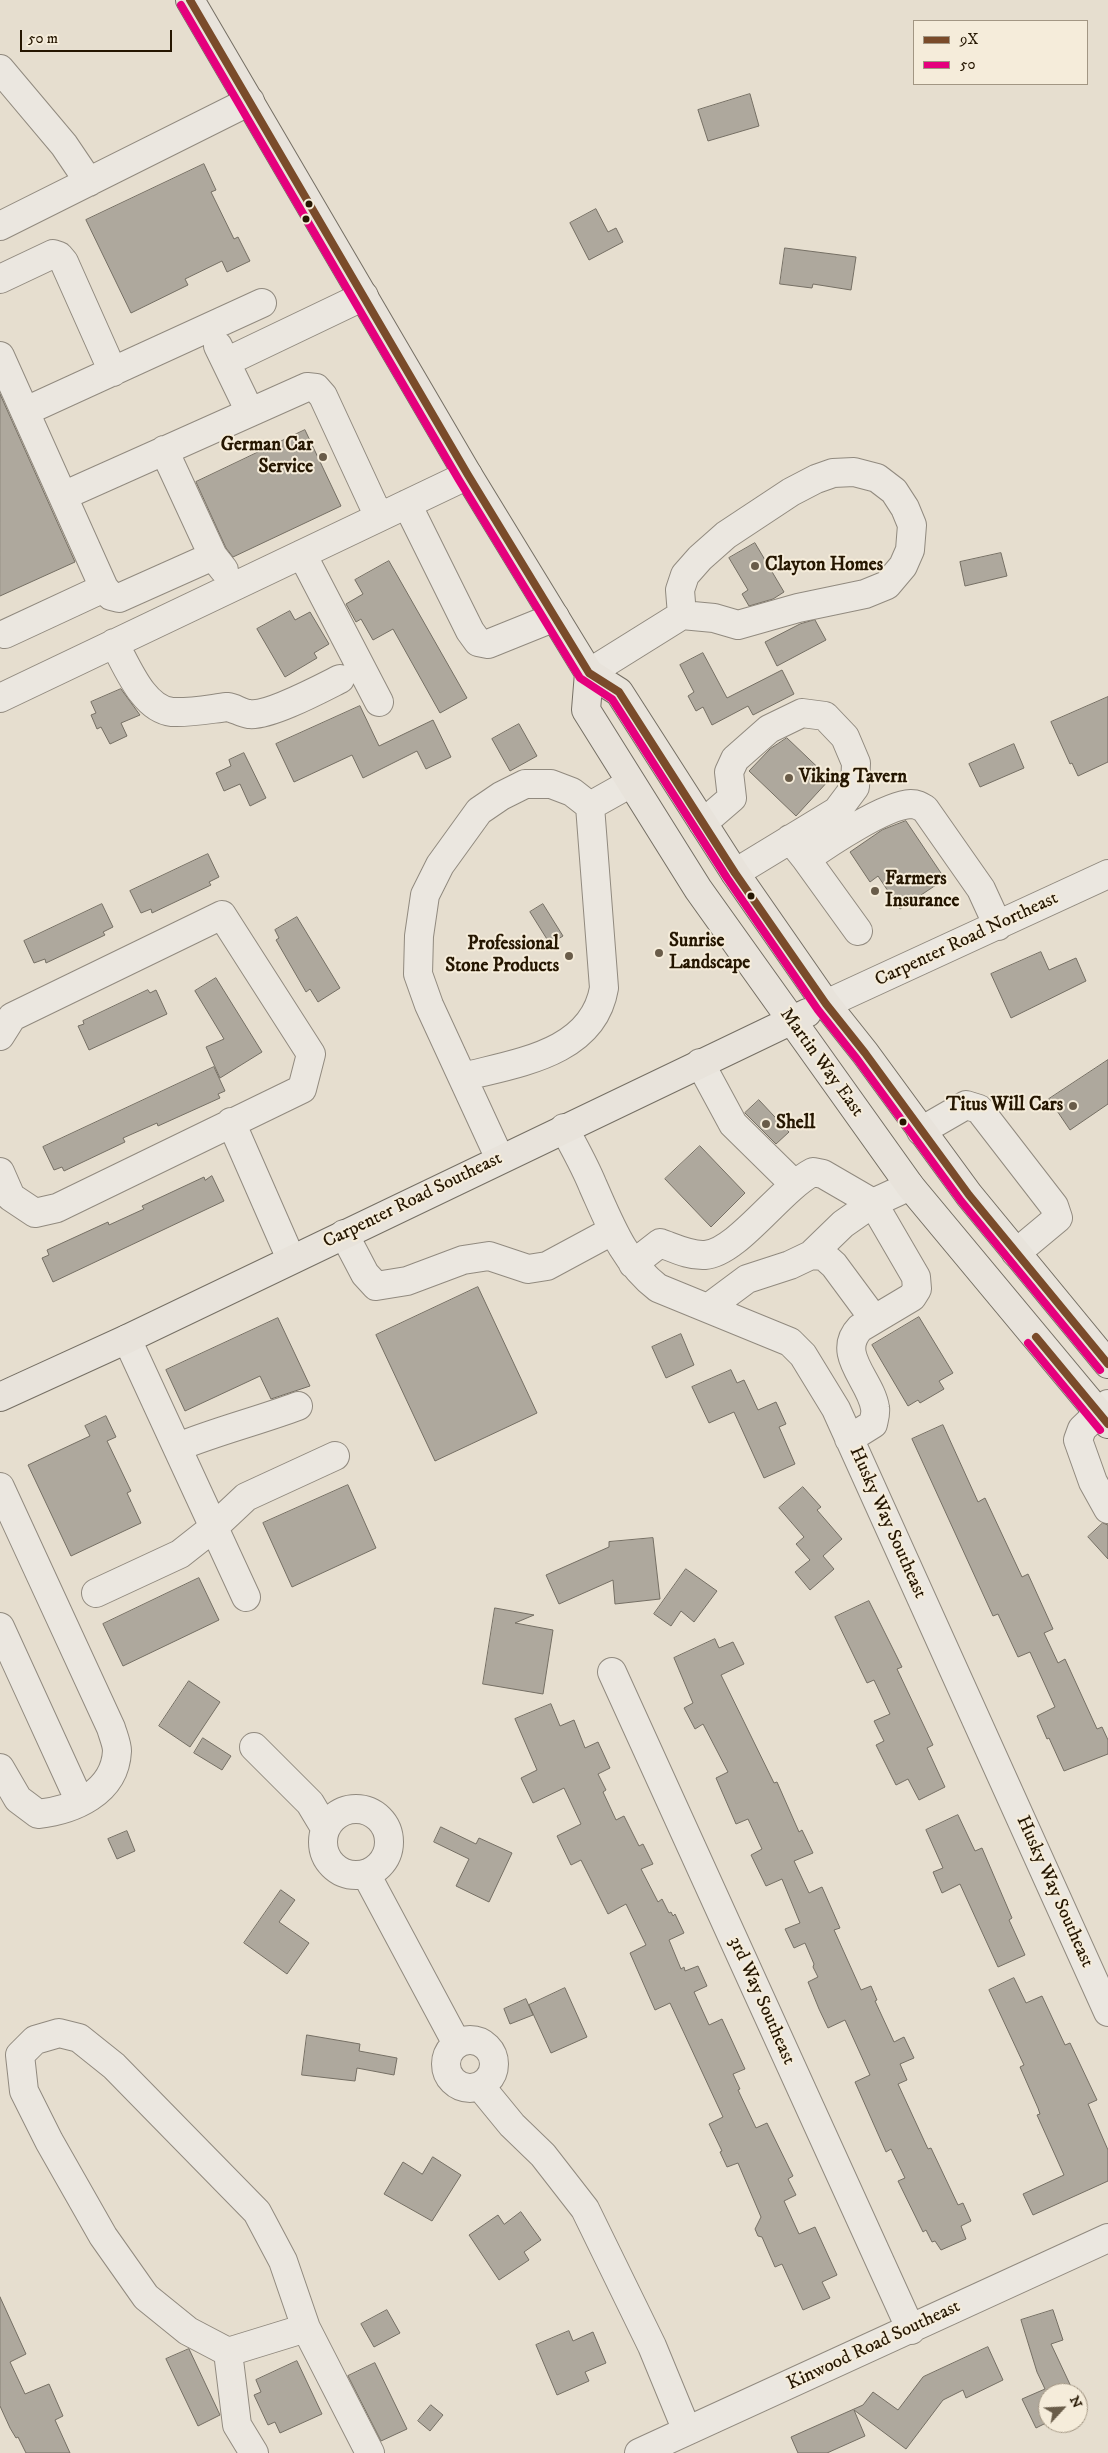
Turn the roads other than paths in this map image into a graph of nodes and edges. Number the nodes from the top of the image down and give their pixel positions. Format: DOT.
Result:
graph roads {
  1 [pos="190,0"];
  2 [pos="0,69"];
  3 [pos="250,101"];
  4 [pos="89,182"];
  5 [pos="0,226"];
  6 [pos="0,279"];
  7 [pos="364,296"];
  8 [pos="262,303"];
  9 [pos="210,327"];
  10 [pos="0,356"];
  11 [pos="226,362"];
  12 [pos="113,372"];
  13 [pos="26,411"];
  14 [pos="250,412"];
  15 [pos="164,450"];
  16 [pos="468,475"];
  17 [pos="63,496"];
  18 [pos="407,504"];
  19 [pos="379,517"];
  20 [pos="302,554"];
  21 [pos="213,556"];
  22 [pos="235,585"];
  23 [pos="104,588"];
  24 [pos="682,614"];
  25 [pos="555,617"];
  26 [pos="5,634"];
  27 [pos="114,643"];
  28 [pos="589,673"];
  29 [pos="340,679"];
  30 [pos="0,698"];
  31 [pos="379,702"];
  32 [pos="631,783"];
  33 [pos="590,806"];
  34 [pos="703,823"];
  35 [pos="798,849"];
  36 [pos="735,873"];
  37 [pos="1108,874"];
  38 [pos="998,926"];
  39 [pos="858,932"];
  40 [pos="826,1004"];
  41 [pos="790,1020"];
  42 [pos="0,1036"];
  43 [pos="700,1063"];
  44 [pos="463,1077"];
  45 [pos="231,1122"];
  46 [pos="564,1128"];
  47 [pos="922,1131"];
  48 [pos="500,1159"];
  49 [pos="0,1172"];
  50 [pos="794,1184"];
  51 [pos="910,1186"];
  52 [pos="873,1203"];
  53 [pos="612,1232"];
  54 [pos="344,1234"];
  55 [pos="1016,1253"];
  56 [pos="811,1255"];
  57 [pos="291,1259"];
  58 [pos="633,1264"];
  59 [pos="708,1308"];
  60 [pos="874,1319"];
  61 [pos="127,1338"];
  62 [pos="1108,1364"];
  63 [pos="0,1397"];
  64 [pos="298,1406"];
  65 [pos="1105,1414"];
  66 [pos="849,1439"];
  67 [pos="178,1447"];
  68 [pos="335,1456"];
  69 [pos="0,1487"];
  70 [pos="1108,1509"];
  71 [pos="213,1528"];
  72 [pos="8,1531"];
  73 [pos="96,1593"];
  74 [pos="246,1597"];
  75 [pos="0,1627"];
  76 [pos="612,1672"];
  77 [pos="254,1747"];
  78 [pos="0,1768"];
  79 [pos="80,1802"];
  80 [pos="325,1828"];
  81 [pos="366,1874"];
  82 [pos="1108,2012"];
  83 [pos="1108,2238"];
  84 [pos="306,2328"];
  85 [pos="911,2330"];
  86 [pos="228,2352"];
  87 [pos="687,2431"];
  88 [pos="654,2450"];
  89 [pos="364,2452"];
  90 [pos="254,2453"];
  1 -- 3 [label="main road, Martin Way East"];
  2 -- 4 [label="street"];
  3 -- 4 [label="street"];
  3 -- 7 [label="main road, Martin Way East"];
  4 -- 5 [label="street"];
  6 -- 12 [label="street"];
  7 -- 11 [label="street"];
  7 -- 16 [label="main road, Martin Way East"];
  8 -- 9 [label="street"];
  9 -- 11 [label="street"];
  9 -- 12 [label="street"];
  10 -- 13 [label="street"];
  11 -- 14 [label="street"];
  12 -- 13 [label="street"];
  13 -- 17 [label="street"];
  14 -- 15 [label="street"];
  14 -- 19 [label="street"];
  15 -- 17 [label="street"];
  15 -- 21 [label="street"];
  16 -- 18 [label="street"];
  16 -- 25 [label="main road, Martin Way East"];
  17 -- 23 [label="street"];
  18 -- 19 [label="street"];
  18 -- 25 [label="street"];
  19 -- 20 [label="street"];
  20 -- 22 [label="street"];
  20 -- 31 [label="street"];
  21 -- 22 [label="street"];
  21 -- 23 [label="street"];
  22 -- 27 [label="street"];
  23 -- 26 [label="street"];
  24 -- 24 [label="street"];
  24 -- 28 [label="street"];
  25 -- 28 [label="main road, Martin Way East"];
  27 -- 29 [label="street"];
  27 -- 30 [label="street"];
  28 -- 32 [label="main road, Martin Way East"];
  28 -- 34 [label="main road, Martin Way East"];
  32 -- 33 [label="street"];
  32 -- 41 [label="main road, Martin Way East"];
  33 -- 44 [label="street"];
  33 -- 44 [label="street"];
  34 -- 35 [label="street"];
  34 -- 36 [label="main road, Martin Way East"];
  35 -- 36 [label="street"];
  35 -- 38 [label="street"];
  35 -- 39 [label="street"];
  36 -- 40 [label="main road, Martin Way East"];
  37 -- 38 [label="street, Carpenter Road Northeast"];
  38 -- 40 [label="street, Carpenter Road Northeast"];
  40 -- 41 [label="main road, Carpenter Road Southeast"];
  40 -- 47 [label="main road, Martin Way East"];
  41 -- 43 [label="main road, Carpenter Road Southeast"];
  41 -- 51 [label="main road, Martin Way East"];
  42 -- 45 [label="street"];
  43 -- 46 [label="main road, Carpenter Road Southeast"];
  43 -- 50 [label="street"];
  44 -- 48 [label="street"];
  45 -- 49 [label="street"];
  45 -- 57 [label="street"];
  46 -- 48 [label="main road, Carpenter Road Southeast"];
  46 -- 53 [label="street, Husky Way Southeast"];
  47 -- 55 [label="main road, Martin Way East"];
  47 -- 55 [label="street"];
  48 -- 54 [label="main road, Carpenter Road Southeast"];
  50 -- 52 [label="street"];
  50 -- 58 [label="street"];
  51 -- 52 [label="street"];
  51 -- 65 [label="main road, Martin Way East"];
  52 -- 56 [label="street"];
  52 -- 60 [label="street"];
  53 -- 54 [label="street"];
  53 -- 58 [label="street, Husky Way Southeast"];
  54 -- 57 [label="main road, Carpenter Road Southeast"];
  55 -- 62 [label="main road, Martin Way East"];
  56 -- 59 [label="street"];
  56 -- 60 [label="street"];
  57 -- 61 [label="main road, Carpenter Road Southeast"];
  58 -- 59 [label="street, Husky Way Southeast"];
  59 -- 66 [label="street, Husky Way Southeast"];
  60 -- 66 [label="street"];
  61 -- 63 [label="main road, Carpenter Road Southeast"];
  61 -- 67 [label="street"];
  64 -- 67 [label="street"];
  65 -- 70 [label="street"];
  66 -- 82 [label="street, Husky Way Southeast"];
  67 -- 71 [label="street"];
  68 -- 71 [label="street"];
  69 -- 72 [label="street"];
  71 -- 73 [label="street"];
  71 -- 74 [label="street"];
  72 -- 79 [label="street"];
  75 -- 79 [label="street"];
  76 -- 85 [label="street, 3rd Way Southeast"];
  77 -- 80 [label="street"];
  78 -- 79 [label="street"];
  80 -- 81 [label="street"];
  80 -- 81 [label="street"];
  81 -- 87 [label="street"];
  83 -- 85 [label="street, Kinwood Road Southeast"];
  84 -- 86 [label="street"];
  84 -- 86 [label="street"];
  84 -- 89 [label="street"];
  85 -- 87 [label="street, Kinwood Road Southeast"];
  86 -- 90 [label="street"];
  87 -- 88 [label="street, Kinwood Road Southeast"];
}
